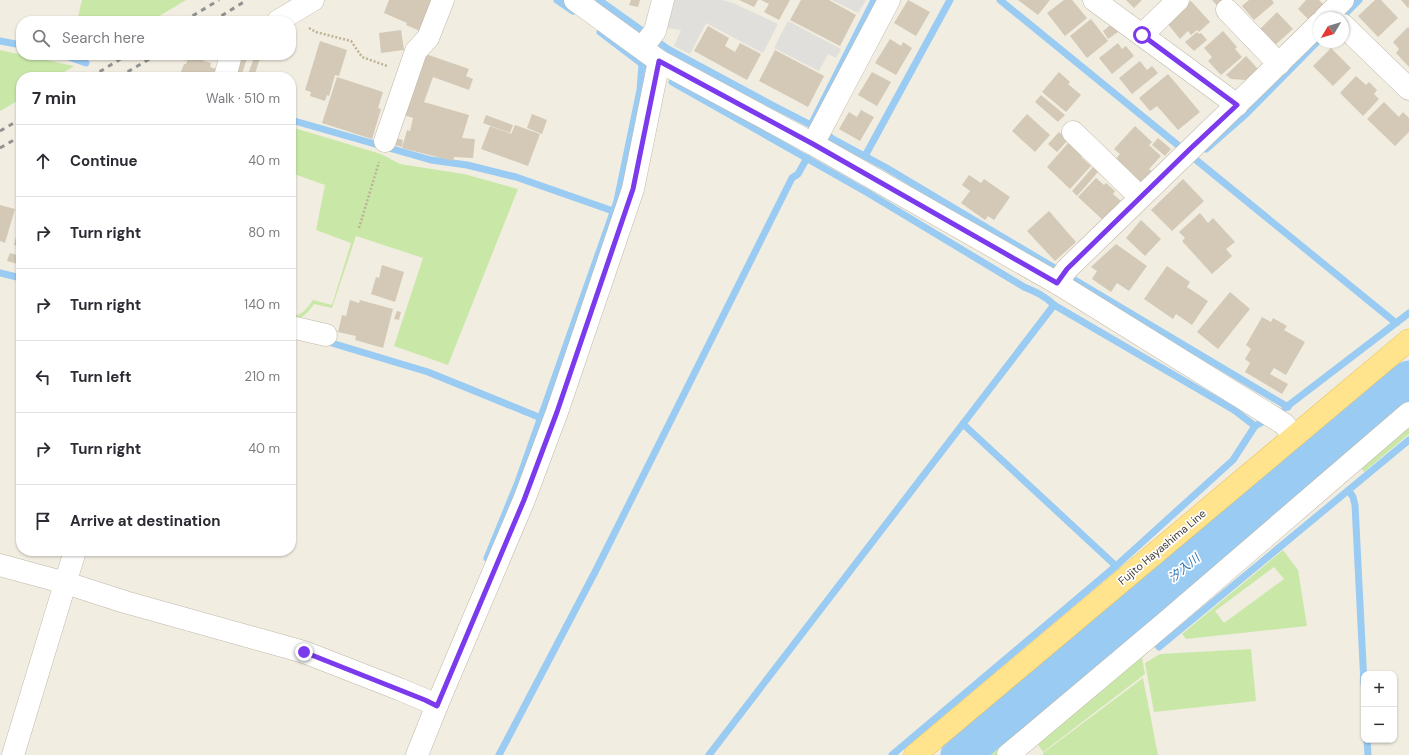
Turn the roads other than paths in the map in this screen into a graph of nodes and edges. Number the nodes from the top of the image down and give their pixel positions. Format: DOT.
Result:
graph roads {
  1 [pos="313,0"];
  2 [pos="442,0"];
  3 [pos="576,0"];
  4 [pos="663,0"];
  5 [pos="889,0"];
  6 [pos="1094,0"];
  7 [pos="1178,0"];
  8 [pos="1227,10"];
  9 [pos="287,16"];
  10 [pos="1349,32"];
  11 [pos="1313,33"];
  12 [pos="1142,35"];
  13 [pos="648,40"];
  14 [pos="230,60"];
  15 [pos="659,61"];
  16 [pos="1279,64"];
  17 [pos="226,72"];
  18 [pos="1409,89"];
  19 [pos="1237,105"];
  20 [pos="1073,132"];
  21 [pos="818,134"];
  22 [pos="382,149"];
  23 [pos="1140,197"];
  24 [pos="1062,276"];
  25 [pos="296,328"];
  26 [pos="326,335"];
  27 [pos="1409,340"];
  28 [pos="1409,413"];
  29 [pos="1279,423"];
  30 [pos="74,556"];
  31 [pos="0,566"];
  32 [pos="66,583"];
  33 [pos="431,703"];
  34 [pos="13,755"];
  35 [pos="417,755"];
  36 [pos="915,755"];
  37 [pos="1008,755"];
  1 -- 9 [label="street"];
  2 -- 22 [label="street"];
  3 -- 13 [label="street"];
  4 -- 13 [label="street"];
  5 -- 21 [label="street"];
  6 -- 12 [label="street"];
  7 -- 12 [label="street"];
  8 -- 16 [label="street"];
  10 -- 18 [label="street"];
  11 -- 16 [label="street"];
  12 -- 19 [label="street"];
  13 -- 15 [label="street"];
  14 -- 17 [label="street"];
  15 -- 21 [label="street"];
  15 -- 33 [label="street"];
  16 -- 19 [label="street"];
  19 -- 23 [label="street"];
  20 -- 23 [label="street"];
  21 -- 24 [label="street"];
  23 -- 24 [label="street"];
  24 -- 29 [label="street"];
  25 -- 26 [label="street"];
  27 -- 29 [label="main road, Fujito Hayashima Line"];
  28 -- 37 [label="street"];
  29 -- 36 [label="main road, Fujito Hayashima Line"];
  30 -- 32 [label="street"];
  31 -- 32 [label="street"];
  32 -- 33 [label="street"];
  32 -- 34 [label="street"];
  33 -- 35 [label="street"];
}
